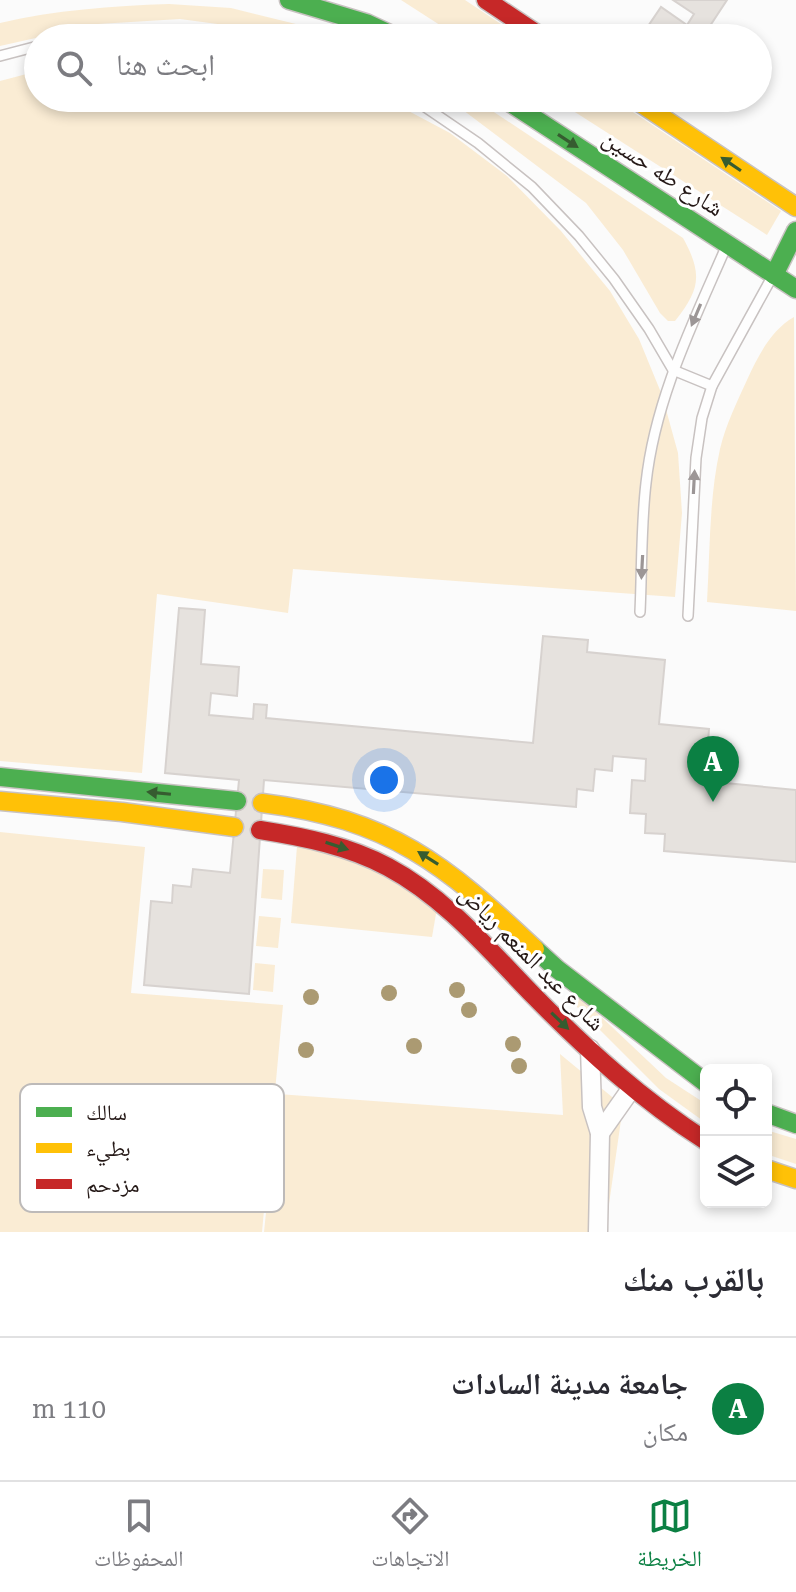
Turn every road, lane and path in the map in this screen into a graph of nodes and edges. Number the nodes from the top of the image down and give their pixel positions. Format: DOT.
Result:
graph roads {
  1 [pos="289,0"];
  2 [pos="486,0"];
  3 [pos="329,6"];
  4 [pos="368,24"];
  5 [pos="522,24"];
  6 [pos="24,50"];
  7 [pos="0,56"];
  8 [pos="433,112"];
  9 [pos="524,112"];
  10 [pos="654,112"];
  11 [pos="796,207"];
  12 [pos="796,231"];
  13 [pos="727,244"];
  14 [pos="774,275"];
  15 [pos="796,289"];
  16 [pos="673,370"];
  17 [pos="712,386"];
  18 [pos="640,612"];
  19 [pos="688,616"];
  20 [pos="0,777"];
  21 [pos="0,801"];
  22 [pos="237,801"];
  23 [pos="262,803"];
  24 [pos="234,827"];
  25 [pos="260,830"];
  26 [pos="557,969"];
  27 [pos="533,995"];
  28 [pos="590,1049"];
  29 [pos="700,1078"];
  30 [pos="631,1089"];
  31 [pos="772,1115"];
  32 [pos="796,1124"];
  33 [pos="600,1133"];
  34 [pos="700,1137"];
  35 [pos="772,1171"];
  36 [pos="796,1179"];
  37 [pos="598,1232"];
  1 -- 3 [label="street"];
  2 -- 5 [label="street"];
  3 -- 4 [label="street"];
  6 -- 7 [label="lane"];
  8 -- 16 [label="lane"];
  9 -- 13 [label="street, شارع طه حسين, one-way"];
  11 -- 10 [label="street, شارع طه حسين, one-way"];
  12 -- 14 [label="street"];
  13 -- 14 [label="street, شارع طه حسين"];
  13 -- 16 [label="lane, one-way"];
  14 -- 15 [label="street, شارع طه حسين"];
  14 -- 17 [label="lane"];
  16 -- 17 [label="lane"];
  16 -- 18 [label="lane, one-way"];
  19 -- 17 [label="lane, one-way"];
  22 -- 20 [label="street, one-way"];
  21 -- 24 [label="street"];
  26 -- 23 [label="street, شارع عبد المنعم رياض, one-way"];
  25 -- 27 [label="street, شارع عبد المنعم رياض, one-way"];
  26 -- 27 [label="street"];
  26 -- 29 [label="street, شارع عبد المنعم رياض"];
  27 -- 28 [label="street, شارع عبد المنعم رياض, one-way"];
  28 -- 30 [label="street, شارع عبد المنعم رياض"];
  28 -- 33 [label="street"];
  30 -- 33 [label="street"];
  30 -- 34 [label="street, شارع عبد المنعم رياض"];
  31 -- 32 [label="street"];
  33 -- 37 [label="street"];
  35 -- 36 [label="street"];
}
